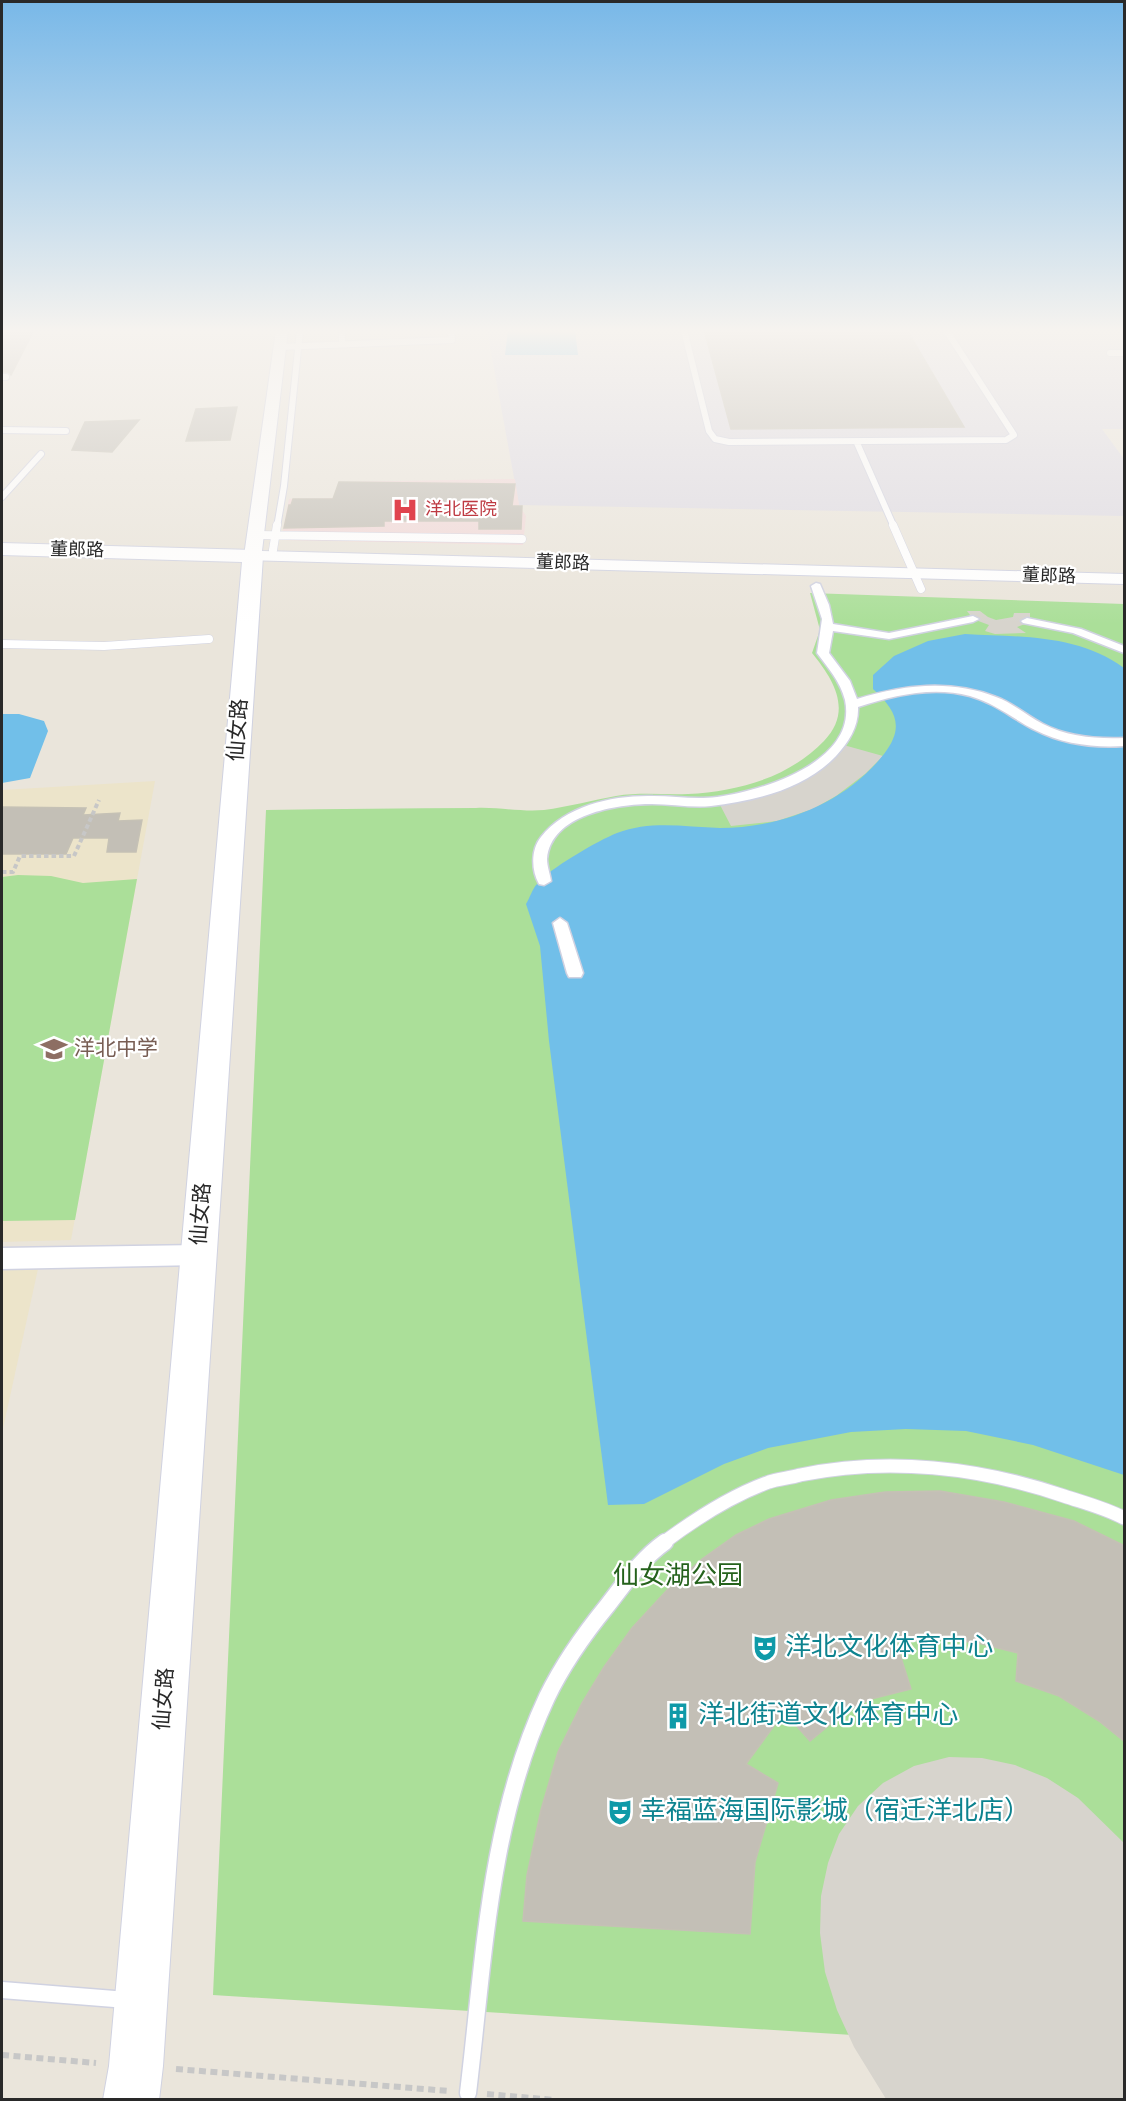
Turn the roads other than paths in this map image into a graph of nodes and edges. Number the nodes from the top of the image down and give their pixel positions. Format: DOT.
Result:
graph roads {
  1 [pos="272,428"];
  2 [pos="290,428"];
  3 [pos="708,428"];
  4 [pos="1009,428"];
  5 [pos="2,430"];
  6 [pos="66,431"];
  7 [pos="857,443"];
  8 [pos="41,454"];
  9 [pos="2,497"];
  10 [pos="522,539"];
  11 [pos="2,549"];
  12 [pos="262,549"];
  13 [pos="1125,579"];
  14 [pos="917,582"];
  15 [pos="816,586"];
  16 [pos="1125,595"];
  17 [pos="973,619"];
  18 [pos="1027,621"];
  19 [pos="830,627"];
  20 [pos="209,639"];
  21 [pos="2,644"];
  22 [pos="1125,650"];
  23 [pos="852,705"];
  24 [pos="1125,742"];
  25 [pos="543,878"];
  26 [pos="560,923"];
  27 [pos="575,973"];
  28 [pos="199,1255"];
  29 [pos="2,1260"];
  30 [pos="1125,1518"];
  31 [pos="2,1990"];
  32 [pos="141,2001"];
  33 [pos="134,2083"];
  34 [pos="468,2093"];
  1 -- 12 [label="street, 仙女路"];
  2 -- 12 [label="lane"];
  3 -- 7 [label="lane"];
  4 -- 7 [label="lane"];
  5 -- 6 [label="lane"];
  7 -- 14 [label="lane"];
  8 -- 9 [label="lane"];
  10 -- 12 [label="lane"];
  11 -- 12 [label="main road, 董郎路"];
  12 -- 14 [label="street, 董郎路"];
  12 -- 15 [label="street, 董郎路"];
  12 -- 28 [label="main road, 仙女路"];
  13 -- 14 [label="street, 董郎路"];
  14 -- 15 [label="street, 董郎路"];
  14 -- 16 [label="street, 董郎路"];
  15 -- 19 [label="street"];
  17 -- 19 [label="street"];
  18 -- 22 [label="street"];
  19 -- 23 [label="street"];
  20 -- 21 [label="lane"];
  23 -- 24 [label="street"];
  23 -- 25 [label="street"];
  26 -- 27 [label="street"];
  28 -- 29 [label="street"];
  28 -- 32 [label="main road, 仙女路"];
  30 -- 34 [label="lane"];
  31 -- 32 [label="lane"];
  32 -- 33 [label="main road, 仙女路"];
}
